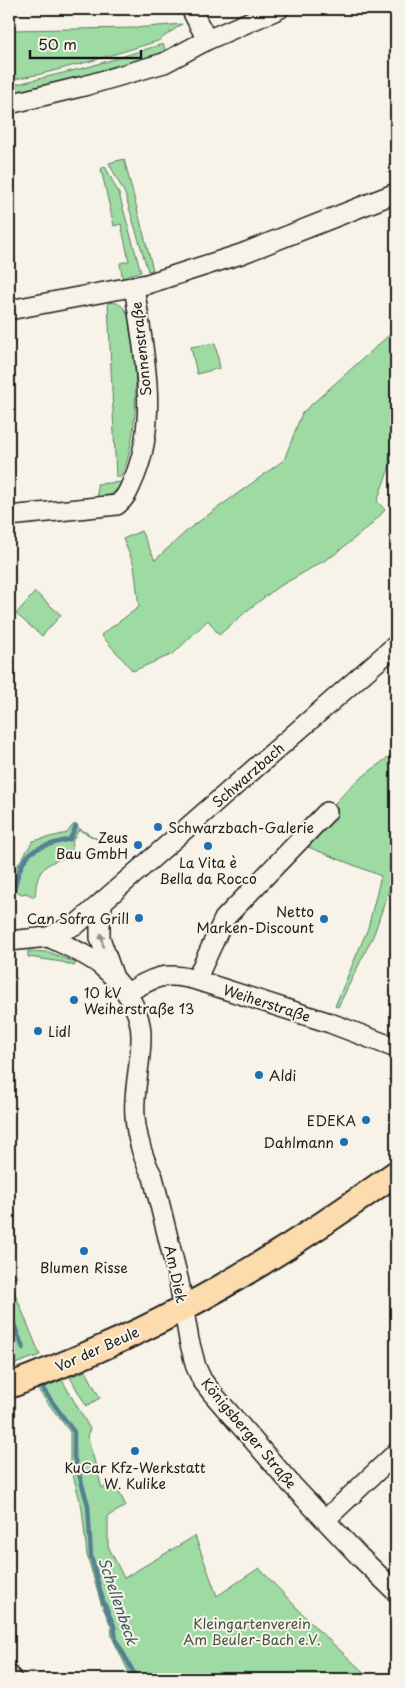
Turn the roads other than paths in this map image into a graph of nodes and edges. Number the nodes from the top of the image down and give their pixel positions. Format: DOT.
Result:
graph roads {
  1 [pos="191,9"];
  2 [pos="279,9"];
  3 [pos="207,40"];
  4 [pos="9,104"];
  5 [pos="396,193"];
  6 [pos="134,286"];
  7 [pos="9,310"];
  8 [pos="9,516"];
  9 [pos="396,645"];
  10 [pos="327,812"];
  11 [pos="104,901"];
  12 [pos="48,937"];
  13 [pos="9,941"];
  14 [pos="114,978"];
  15 [pos="196,980"];
  16 [pos="127,993"];
  17 [pos="396,1048"];
  18 [pos="396,1172"];
  19 [pos="183,1309"];
  20 [pos="9,1386"];
  21 [pos="396,1453"];
  22 [pos="325,1520"];
  23 [pos="396,1592"];
  24 [pos="9,1675"];
  25 [pos="12,1679"];
  1 -- 3 [label="street"];
  2 -- 3 [label="street"];
  3 -- 4 [label="street"];
  5 -- 6 [label="street, Sonnenstraße"];
  6 -- 7 [label="street, Sonnenstraße"];
  6 -- 8 [label="street, Sonnenstraße"];
  9 -- 11 [label="street, Schwarzbach"];
  10 -- 15 [label="street"];
  11 -- 12 [label="street, Schwarzbach"];
  14 -- 11 [label="street, one-way"];
  12 -- 13 [label="street, Schwarzbach"];
  12 -- 14 [label="street"];
  14 -- 16 [label="street"];
  15 -- 16 [label="street, Weiherstraße"];
  15 -- 17 [label="street, Weiherstraße"];
  16 -- 19 [label="street, Am Diek"];
  18 -- 19 [label="main road, Am Diek"];
  19 -- 20 [label="main road, Vor der Beule"];
  19 -- 22 [label="street, Königsberger Straße"];
  21 -- 22 [label="street"];
  22 -- 23 [label="street, Königsberger Straße"];
  24 -- 25 [label="street"];
}
